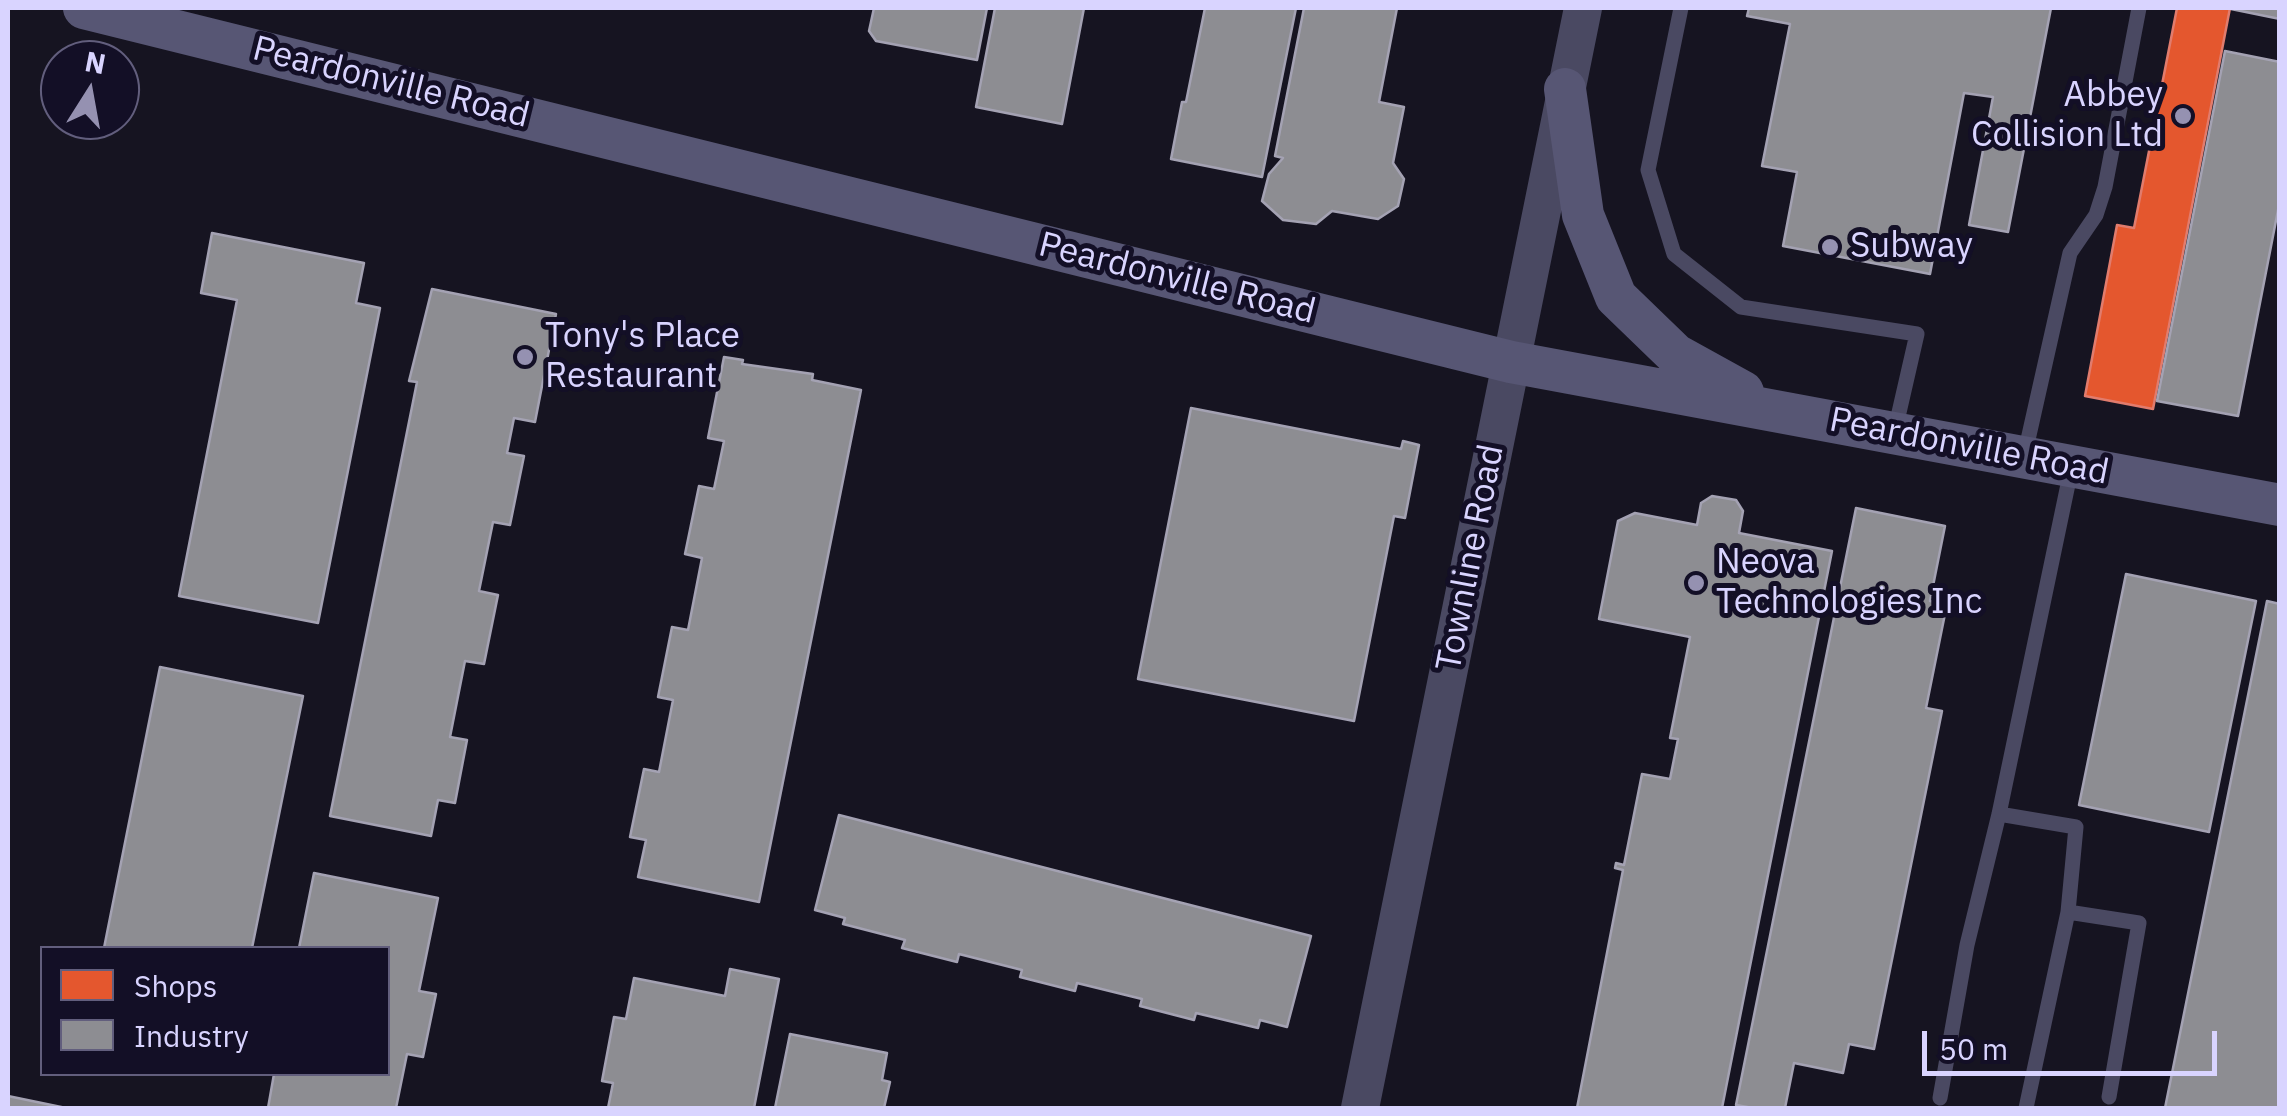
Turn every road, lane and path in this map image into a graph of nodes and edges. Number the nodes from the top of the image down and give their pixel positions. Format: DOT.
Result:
graph roads {
  1 [pos="84,8"];
  2 [pos="1583,8"];
  3 [pos="1681,8"];
  4 [pos="2139,8"];
  5 [pos="1566,89"];
  6 [pos="1511,362"];
  7 [pos="1778,411"];
  8 [pos="1894,432"];
  9 [pos="2024,457"];
  10 [pos="2072,466"];
  11 [pos="2280,505"];
  12 [pos="1999,814"];
  13 [pos="2068,912"];
  14 [pos="2109,1097"];
  15 [pos="1940,1098"];
  16 [pos="1360,1108"];
  17 [pos="2026,1108"];
  1 -- 6 [label="main road, Peardonville Road"];
  2 -- 5 [label="street, Townline Road"];
  3 -- 8 [label="lane"];
  4 -- 9 [label="lane"];
  5 -- 6 [label="street, Townline Road"];
  5 -- 7 [label="main road"];
  6 -- 7 [label="main road, Peardonville Road"];
  6 -- 16 [label="street, Townline Road"];
  7 -- 8 [label="main road, Peardonville Road"];
  8 -- 9 [label="main road, Peardonville Road"];
  9 -- 10 [label="main road, Peardonville Road"];
  10 -- 11 [label="main road, Peardonville Road"];
  10 -- 12 [label="lane"];
  12 -- 13 [label="lane"];
  12 -- 15 [label="lane"];
  13 -- 14 [label="lane"];
  13 -- 17 [label="lane"];
}
